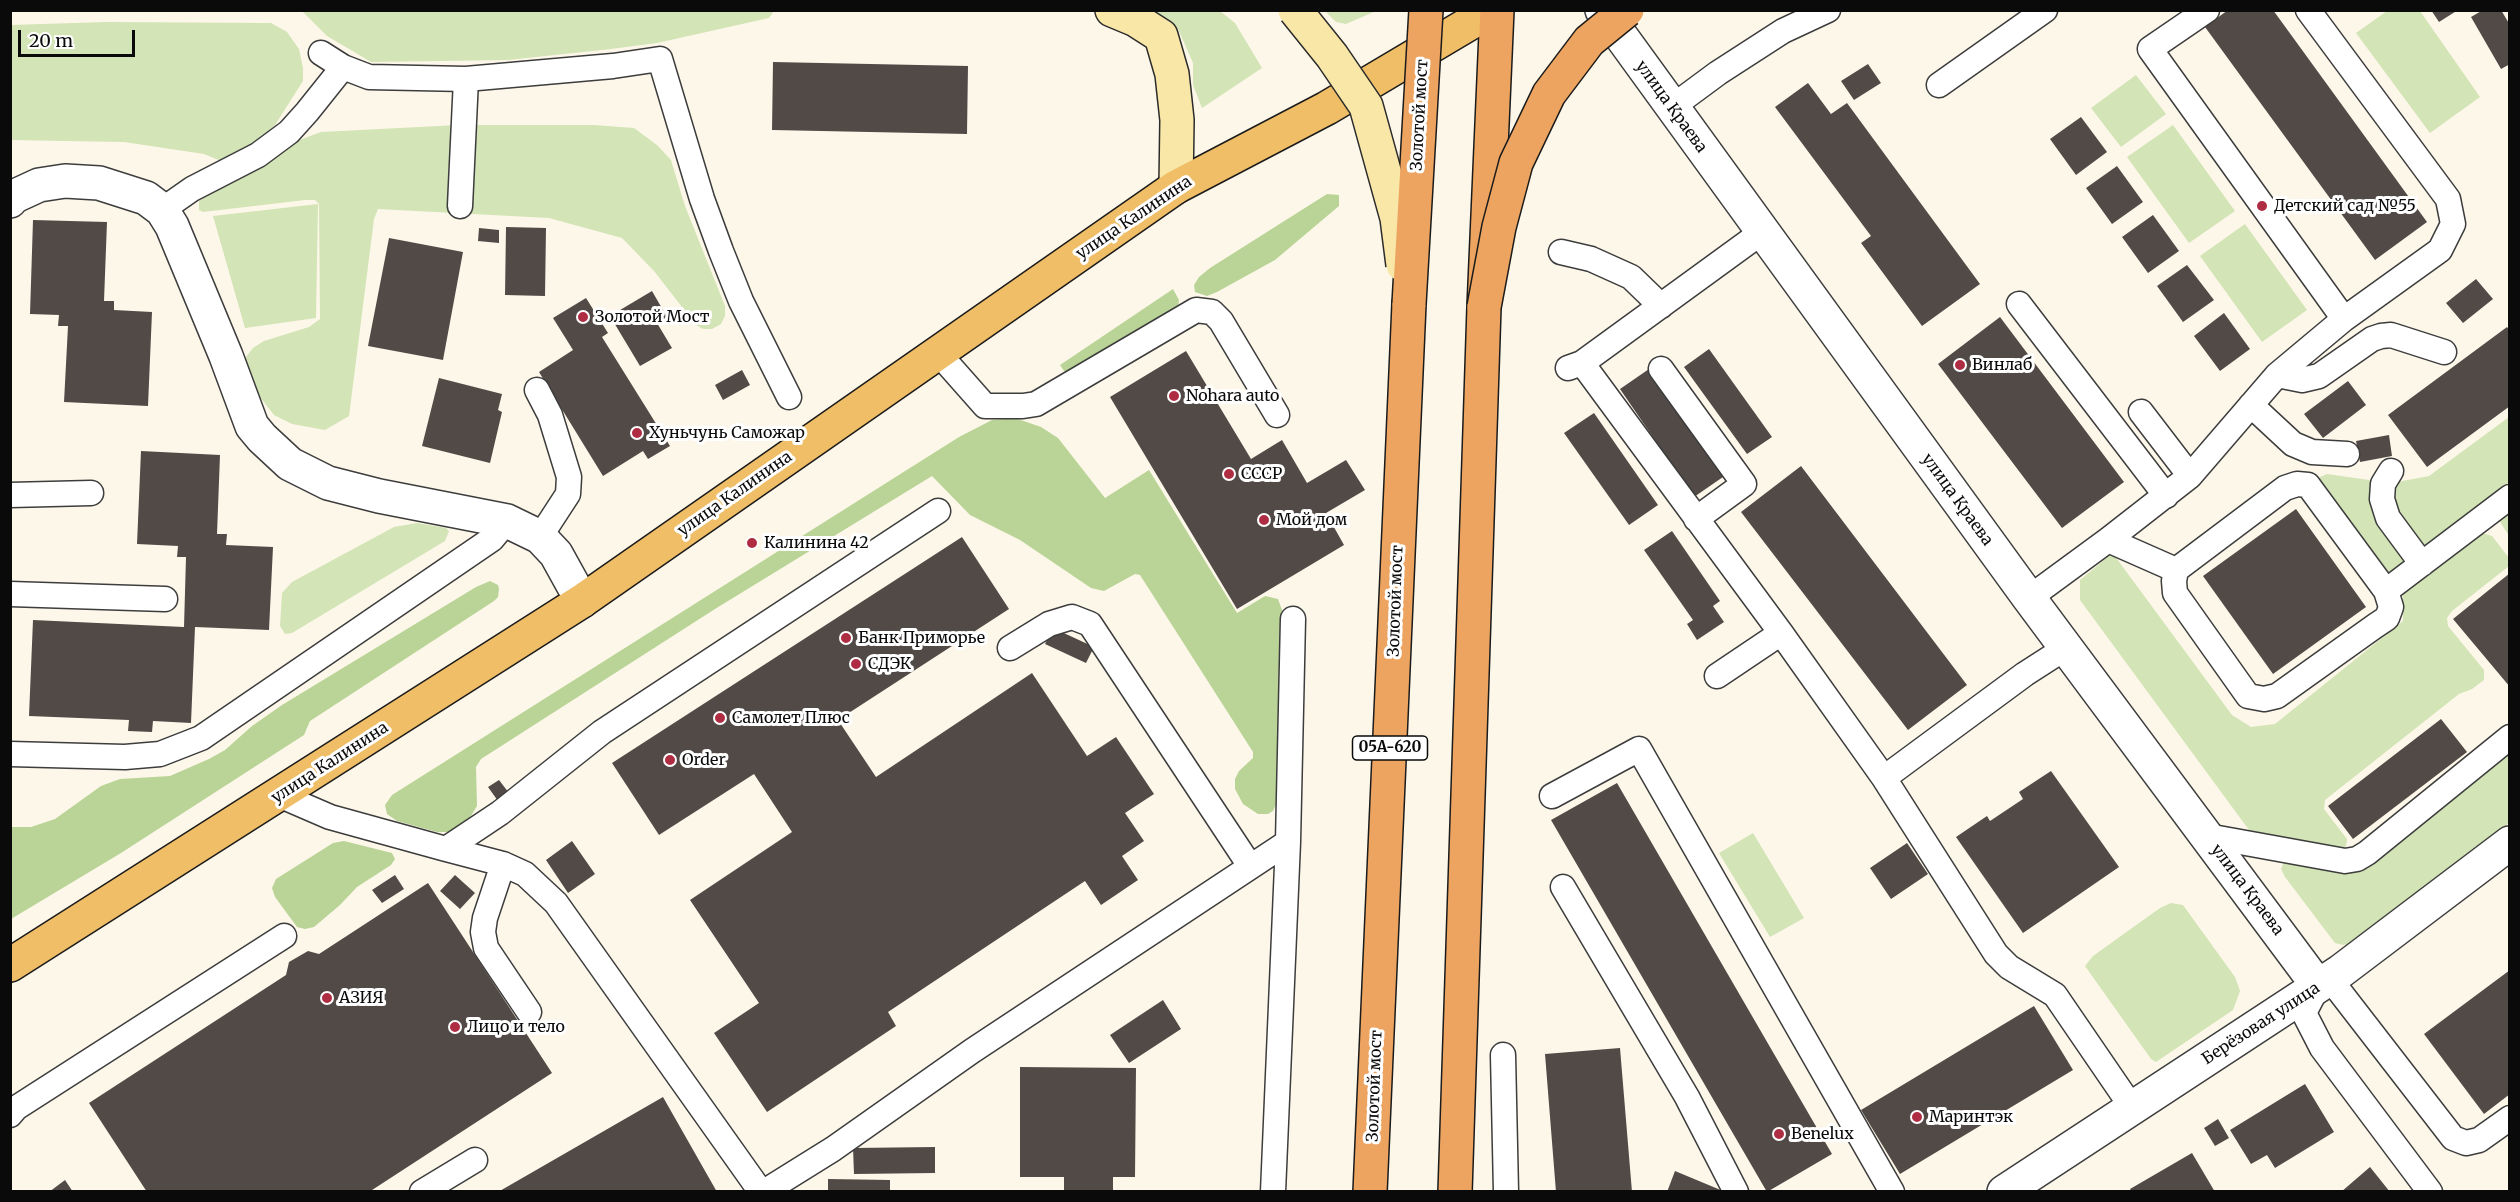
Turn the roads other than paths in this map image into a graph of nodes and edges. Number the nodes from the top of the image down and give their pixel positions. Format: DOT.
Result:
graph roads {
  1 [pos="1112,10"];
  2 [pos="1295,10"];
  3 [pos="1426,10"];
  4 [pos="1491,10"];
  5 [pos="1497,10"];
  6 [pos="1602,10"];
  7 [pos="1627,10"];
  8 [pos="1828,10"];
  9 [pos="2045,10"];
  10 [pos="2207,10"];
  11 [pos="2308,10"];
  12 [pos="321,53"];
  13 [pos="343,67"];
  14 [pos="466,79"];
  15 [pos="1939,85"];
  16 [pos="1672,108"];
  17 [pos="1176,187"];
  18 [pos="10,201"];
  19 [pos="460,206"];
  20 [pos="162,210"];
  21 [pos="1762,232"];
  22 [pos="1561,252"];
  23 [pos="1409,304"];
  24 [pos="2019,304"];
  25 [pos="1661,306"];
  26 [pos="1484,307"];
  27 [pos="2344,319"];
  28 [pos="2444,352"];
  29 [pos="939,354"];
  30 [pos="1662,369"];
  31 [pos="2277,375"];
  32 [pos="537,390"];
  33 [pos="789,397"];
  34 [pos="2251,405"];
  35 [pos="2141,412"];
  36 [pos="1277,415"];
  37 [pos="2347,454"];
  38 [pos="2391,471"];
  39 [pos="2190,477"];
  40 [pos="91,493"];
  41 [pos="10,495"];
  42 [pos="2166,496"];
  43 [pos="2510,497"];
  44 [pos="938,511"];
  45 [pos="1696,519"];
  46 [pos="507,521"];
  47 [pos="540,537"];
  48 [pos="2108,540"];
  49 [pos="2422,564"];
  50 [pos="2176,570"];
  51 [pos="2386,591"];
  52 [pos="10,594"];
  53 [pos="2029,598"];
  54 [pos="165,599"];
  55 [pos="582,601"];
  56 [pos="1293,619"];
  57 [pos="1781,633"];
  58 [pos="2067,647"];
  59 [pos="1010,648"];
  60 [pos="1717,676"];
  61 [pos="2510,736"];
  62 [pos="10,754"];
  63 [pos="1884,778"];
  64 [pos="279,795"];
  65 [pos="1552,796"];
  66 [pos="2207,836"];
  67 [pos="1288,842"];
  68 [pos="2510,843"];
  69 [pos="446,849"];
  70 [pos="503,864"];
  71 [pos="1250,866"];
  72 [pos="1563,887"];
  73 [pos="284,936"];
  74 [pos="10,965"];
  75 [pos="2324,983"];
  76 [pos="529,1012"];
  77 [pos="1503,1055"];
  78 [pos="2133,1109"];
  79 [pos="10,1115"];
  80 [pos="2510,1118"];
  81 [pos="475,1160"];
  82 [pos="422,1191"];
  83 [pos="762,1191"];
  84 [pos="1273,1191"];
  85 [pos="1370,1191"];
  86 [pos="1455,1191"];
  87 [pos="1506,1191"];
  88 [pos="1736,1191"];
  89 [pos="1892,1191"];
  90 [pos="2004,1191"];
  91 [pos="2430,1191"];
  1 -- 17 [label="main road"];
  2 -- 23 [label="main road, bridge"];
  3 -- 23 [label="highway, Золотой мост, bridge"];
  4 -- 17 [label="main road, улица Калинина"];
  5 -- 26 [label="highway, bridge"];
  6 -- 16 [label="street, улица Краева"];
  7 -- 26 [label="highway, bridge"];
  8 -- 16 [label="lane"];
  9 -- 15 [label="lane"];
  10 -- 27 [label="lane"];
  11 -- 27 [label="lane"];
  12 -- 13 [label="lane"];
  13 -- 14 [label="lane"];
  13 -- 20 [label="lane"];
  14 -- 19 [label="lane"];
  14 -- 33 [label="lane"];
  16 -- 21 [label="street, улица Краева"];
  17 -- 29 [label="main road, улица Калинина"];
  18 -- 20 [label="street"];
  20 -- 46 [label="street"];
  21 -- 25 [label="lane"];
  21 -- 53 [label="street, улица Краева"];
  22 -- 25 [label="lane"];
  23 -- 85 [label="highway, Золотой мост / 05А-620"];
  24 -- 42 [label="lane"];
  25 -- 45 [label="lane"];
  26 -- 86 [label="highway"];
  27 -- 31 [label="lane"];
  28 -- 31 [label="lane"];
  29 -- 36 [label="lane"];
  29 -- 55 [label="main road, улица Калинина"];
  30 -- 45 [label="lane"];
  31 -- 34 [label="lane"];
  32 -- 47 [label="lane"];
  34 -- 37 [label="lane"];
  34 -- 39 [label="lane"];
  35 -- 39 [label="lane"];
  38 -- 49 [label="lane"];
  39 -- 42 [label="lane"];
  40 -- 41 [label="lane"];
  42 -- 48 [label="lane"];
  43 -- 49 [label="lane"];
  44 -- 69 [label="lane"];
  45 -- 57 [label="lane"];
  46 -- 47 [label="street"];
  46 -- 62 [label="lane"];
  47 -- 55 [label="street"];
  48 -- 50 [label="lane"];
  48 -- 53 [label="lane"];
  49 -- 51 [label="lane"];
  50 -- 51 [label="lane"];
  50 -- 51 [label="lane"];
  52 -- 54 [label="lane"];
  53 -- 58 [label="street, улица Краева"];
  55 -- 64 [label="main road, улица Калинина"];
  56 -- 67 [label="lane"];
  57 -- 60 [label="lane"];
  57 -- 63 [label="lane"];
  58 -- 63 [label="lane"];
  58 -- 66 [label="street, улица Краева"];
  59 -- 71 [label="lane"];
  61 -- 66 [label="lane"];
  63 -- 78 [label="lane"];
  64 -- 69 [label="lane"];
  64 -- 74 [label="main road, улица Калинина"];
  65 -- 89 [label="lane"];
  66 -- 75 [label="street, улица Краева"];
  67 -- 71 [label="lane"];
  67 -- 84 [label="lane"];
  68 -- 75 [label="street, Берёзовая улица"];
  69 -- 70 [label="lane"];
  70 -- 76 [label="lane"];
  70 -- 83 [label="lane"];
  71 -- 83 [label="lane"];
  72 -- 88 [label="lane"];
  73 -- 79 [label="lane"];
  75 -- 78 [label="street, Берёзовая улица"];
  75 -- 80 [label="lane"];
  75 -- 91 [label="lane"];
  77 -- 87 [label="lane"];
  78 -- 90 [label="street, Берёзовая улица"];
  81 -- 82 [label="lane"];
}
